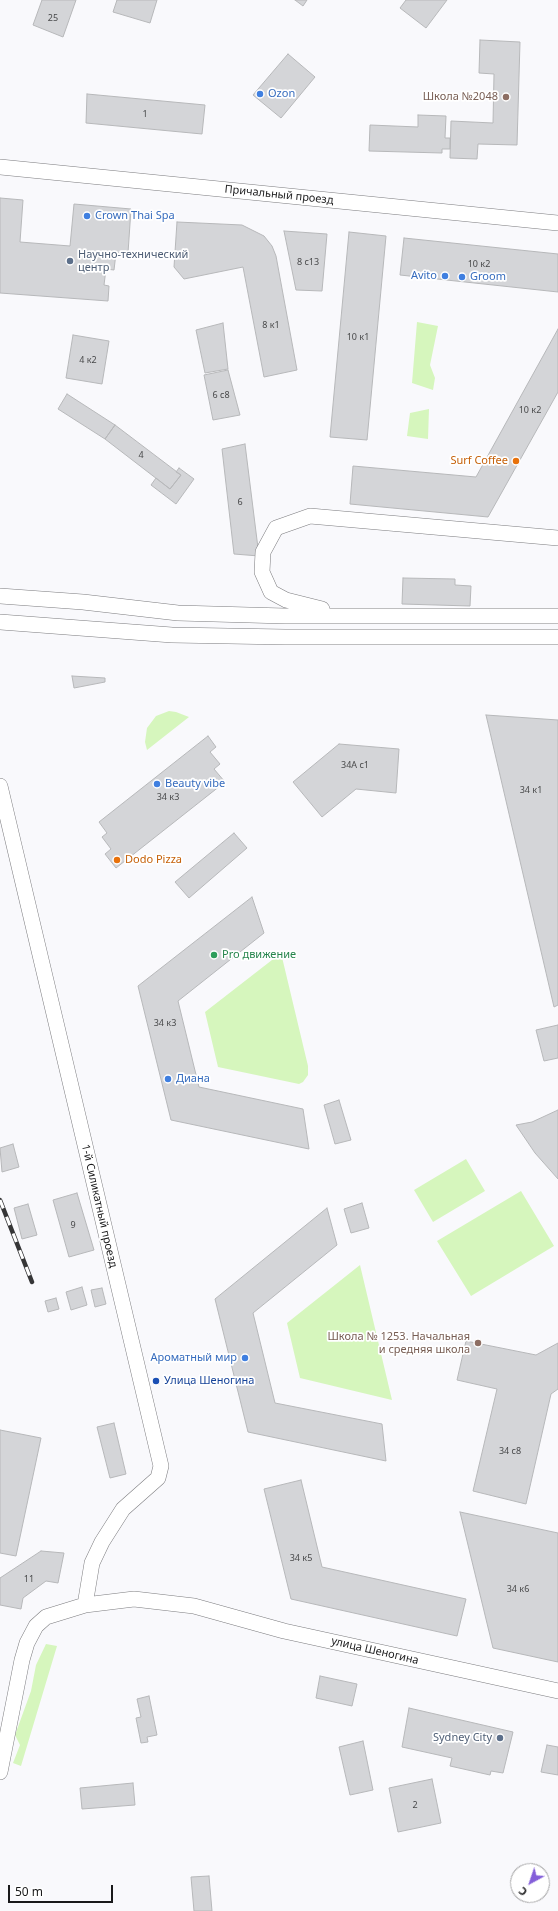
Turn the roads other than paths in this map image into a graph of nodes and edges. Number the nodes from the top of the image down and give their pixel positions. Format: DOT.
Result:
graph roads {
  1 [pos="0,166"];
  2 [pos="558,223"];
  3 [pos="558,538"];
  4 [pos="0,596"];
  5 [pos="367,616"];
  6 [pos="558,616"];
  7 [pos="0,622"];
  8 [pos="558,637"];
  9 [pos="0,786"];
  10 [pos="85,1605"];
  11 [pos="558,1691"];
  12 [pos="0,1772"];
  1 -- 2 [label="street, Причальный проезд"];
  3 -- 5 [label="street"];
  4 -- 5 [label="street"];
  5 -- 6 [label="street"];
  7 -- 8 [label="street"];
  9 -- 10 [label="street, 1-й Силикатный проезд"];
  10 -- 11 [label="street, улица Шеногина"];
  10 -- 12 [label="street"];
}
